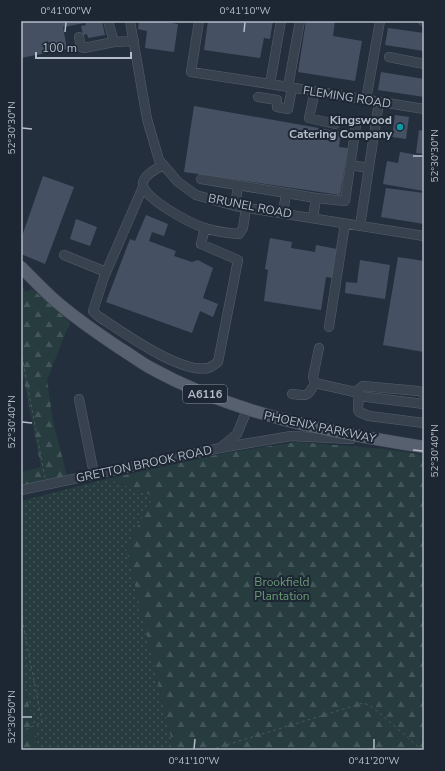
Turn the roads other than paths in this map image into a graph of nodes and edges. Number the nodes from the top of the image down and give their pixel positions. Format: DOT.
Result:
graph roads {
  1 [pos="108,21"];
  2 [pos="130,21"];
  3 [pos="199,21"];
  4 [pos="280,21"];
  5 [pos="300,21"];
  6 [pos="380,21"];
  7 [pos="79,37"];
  8 [pos="134,41"];
  9 [pos="114,42"];
  10 [pos="389,57"];
  11 [pos="424,64"];
  12 [pos="270,84"];
  13 [pos="290,87"];
  14 [pos="314,91"];
  15 [pos="258,97"];
  16 [pos="366,100"];
  17 [pos="379,102"];
  18 [pos="424,109"];
  19 [pos="336,124"];
  20 [pos="356,125"];
  21 [pos="163,165"];
  22 [pos="350,165"];
  23 [pos="368,168"];
  24 [pos="201,179"];
  25 [pos="238,186"];
  26 [pos="143,187"];
  27 [pos="286,193"];
  28 [pos="316,198"];
  29 [pos="235,206"];
  30 [pos="246,208"];
  31 [pos="283,214"];
  32 [pos="313,218"];
  33 [pos="345,224"];
  34 [pos="360,226"];
  35 [pos="205,228"];
  36 [pos="424,236"];
  37 [pos="64,255"];
  38 [pos="21,267"];
  39 [pos="106,272"];
  40 [pos="329,327"];
  41 [pos="320,348"];
  42 [pos="315,383"];
  43 [pos="424,393"];
  44 [pos="292,394"];
  45 [pos="359,394"];
  46 [pos="79,399"];
  47 [pos="424,404"];
  48 [pos="247,410"];
  49 [pos="424,423"];
  50 [pos="380,440"];
  51 [pos="424,447"];
  52 [pos="220,448"];
  53 [pos="94,474"];
  54 [pos="21,490"];
  1 -- 9 [label="street"];
  2 -- 8 [label="street, BRUNEL ROAD"];
  3 -- 12 [label="street, FLEMING ROAD"];
  4 -- 12 [label="street"];
  5 -- 13 [label="street"];
  6 -- 16 [label="street"];
  7 -- 9 [label="street"];
  8 -- 9 [label="street"];
  8 -- 21 [label="street, BRUNEL ROAD"];
  10 -- 11 [label="street"];
  12 -- 13 [label="street, FLEMING ROAD"];
  13 -- 14 [label="street, FLEMING ROAD"];
  13 -- 15 [label="street"];
  14 -- 16 [label="street, FLEMING ROAD"];
  14 -- 19 [label="street"];
  16 -- 17 [label="street, FLEMING ROAD"];
  17 -- 18 [label="street, FLEMING ROAD"];
  17 -- 23 [label="street"];
  20 -- 22 [label="street"];
  21 -- 26 [label="street"];
  21 -- 29 [label="street, BRUNEL ROAD"];
  22 -- 23 [label="street"];
  22 -- 28 [label="street"];
  23 -- 34 [label="street"];
  24 -- 25 [label="street"];
  25 -- 27 [label="street"];
  25 -- 29 [label="street"];
  26 -- 35 [label="street"];
  26 -- 39 [label="street"];
  27 -- 28 [label="street"];
  27 -- 31 [label="street"];
  28 -- 32 [label="street"];
  29 -- 30 [label="street, BRUNEL ROAD"];
  30 -- 31 [label="street, BRUNEL ROAD"];
  30 -- 35 [label="street"];
  31 -- 32 [label="street, BRUNEL ROAD"];
  32 -- 33 [label="street, BRUNEL ROAD"];
  33 -- 34 [label="street, BRUNEL ROAD"];
  33 -- 40 [label="street"];
  34 -- 36 [label="street, BRUNEL ROAD"];
  35 -- 39 [label="street"];
  37 -- 39 [label="street"];
  38 -- 48 [label="main road, PHOENIX PARKWAY / A6116"];
  41 -- 42 [label="street"];
  42 -- 44 [label="street"];
  42 -- 45 [label="street"];
  43 -- 45 [label="street"];
  45 -- 47 [label="street"];
  45 -- 49 [label="street"];
  46 -- 53 [label="street"];
  48 -- 50 [label="main road, PHOENIX PARKWAY / A6116"];
  48 -- 52 [label="street, GRETTON BROOK ROAD"];
  50 -- 51 [label="main road, PHOENIX PARKWAY / A6116"];
  50 -- 52 [label="street"];
  52 -- 53 [label="street, GRETTON BROOK ROAD"];
  53 -- 54 [label="street, GRETTON BROOK ROAD"];
}
